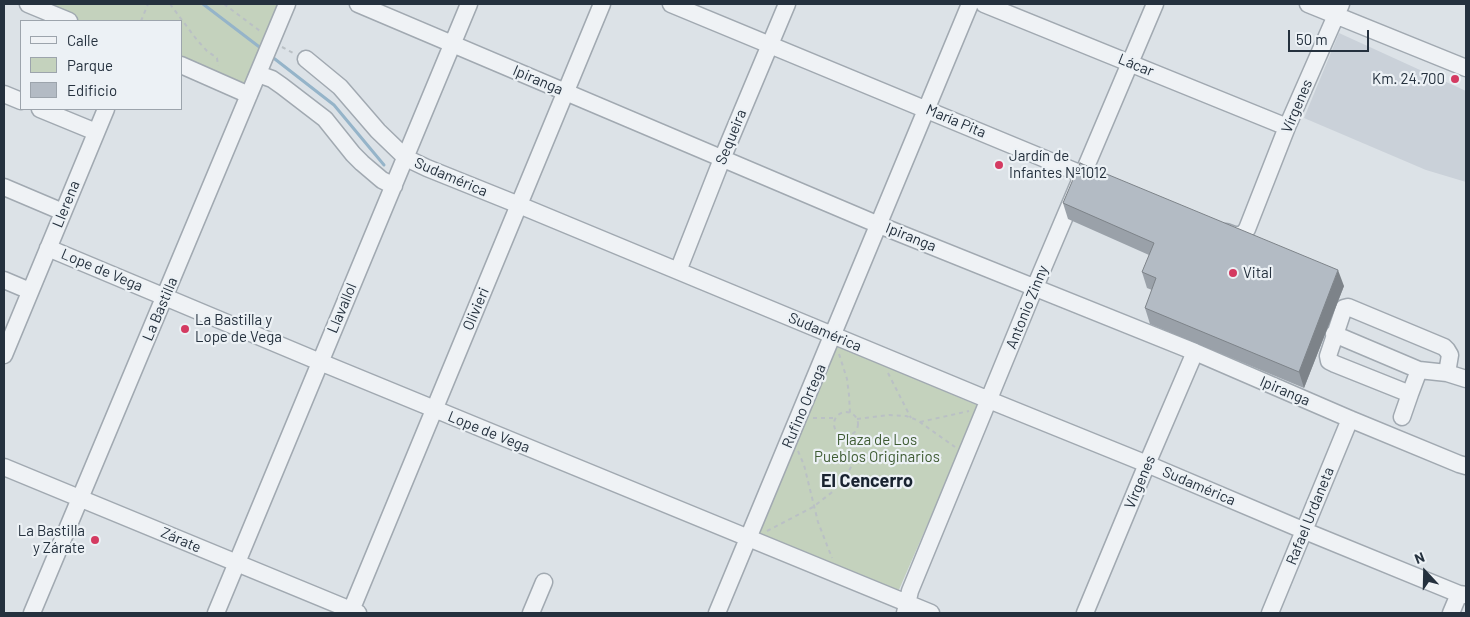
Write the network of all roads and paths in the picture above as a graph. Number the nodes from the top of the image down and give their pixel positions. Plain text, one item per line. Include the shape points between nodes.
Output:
1 (28, 4) edge
2 (148, 4) edge
3 (170, 4) edge
4 (224, 4) edge
5 (287, 4) edge
6 (358, 4) edge
7 (470, 4) edge
8 (602, 4) edge
9 (671, 4) edge
10 (787, 4) edge
11 (970, 4) edge
12 (984, 4) edge
13 (1156, 4) edge
14 (1308, 4) edge
15 (1339, 10) edge
16 (67, 20) edge
17 (141, 20) edge
18 (770, 44) junction
19 (453, 45) junction
20 (265, 55) junction
21 (306, 60) joint
22 (1130, 62) junction
23 (182, 65) edge
24 (1466, 68) edge
25 (222, 84) junction
26 (566, 92) junction
27 (4, 94) edge
28 (249, 95) junction
29 (20, 101) edge
30 (926, 109) junction
31 (42, 110) edge
32 (106, 110) edge
33 (1288, 128) junction
34 (96, 132) junction
35 (406, 158) junction
36 (722, 159) junction
37 (1083, 174) junction
38 (1110, 185) edge
39 (394, 186) junction
40 (4, 187) edge
41 (519, 205) junction
42 (64, 212) junction
43 (1208, 224) edge
44 (879, 225) junction
45 (48, 248) junction
46 (678, 271) junction
47 (4, 280) edge
48 (1035, 287) junction
49 (30, 291) junction
50 (165, 296) junction
51 (1334, 334) junction
52 (833, 335) junction
53 (1195, 352) junction
54 (4, 356) edge
55 (883, 356) junction
56 (320, 362) junction
57 (1419, 370) junction
58 (1448, 373) junction
59 (1466, 379) edge
60 (1410, 394) junction
61 (987, 405) junction
62 (434, 409) junction
63 (850, 413) junction
64 (1402, 416) dead end
65 (799, 418) junction
66 (836, 418) junction
67 (910, 418) junction
68 (856, 419) junction
69 (1350, 419) junction
70 (920, 422) junction
71 (853, 433) junction
72 (788, 444) junction
73 (966, 456) junction
74 (1147, 464) junction
75 (1466, 466) edge
76 (4, 467) edge
77 (80, 498) junction
78 (814, 506) junction
79 (1305, 531) junction
80 (749, 538) junction
81 (237, 564) junction
82 (838, 575) junction
83 (544, 582) dead end
84 (1463, 594) edge
85 (906, 608) edge
86 (353, 612) edge
87 (32, 613) edge
88 (216, 613) edge
89 (531, 613) edge
90 (717, 613) edge
91 (931, 613) edge
92 (1086, 613) edge
93 (1270, 613) edge
94 (1451, 613) edge

1 - 16 street
2 - 17 path
3 - 25 path via 207,52 216,58
4 - 20 path
5 - 20 street, La Bastilla
6 - 19 street, Ipiranga
7 - 19 street, Llavallol
8 - 26 street, Olivieri
9 - 18 street, María Pita
10 - 18 street, Sequeira
11 - 30 street, Rufino Ortega
12 - 22 street, Lácar
13 - 22 street, Antonio Zinny
14 - 15 street
15 - 24 street
15 - 33 street, Vírgenes
18 - 30 street, María Pita
18 - 36 street, Sequeira
19 - 26 street, Ipiranga
19 - 35 street, Llavallol
20 - 21 path
20 - 28 street, La Bastilla
20 - 39 street via 272,79 324,119 362,163
21 - 35 street, Sudamérica via 340,87
22 - 33 street, Lácar
22 - 37 street, Antonio Zinny
23 - 25 street
25 - 28 street
26 - 36 street, Ipiranga
26 - 41 street, Olivieri
27 - 29 street
28 - 50 street, La Bastilla
30 - 37 street, María Pita
30 - 44 street, Rufino Ortega
31 - 34 street
32 - 34 street, Llerena
33 - 43 street, Vírgenes via 1247,229 1242,235 1234,235
34 - 42 street, Llerena
35 - 39 street, Llavallol
35 - 41 street, Sudamérica
36 - 44 street, Ipiranga
36 - 46 street, Sequeira
37 - 38 street, María Pita
37 - 48 street, Antonio Zinny
39 - 56 street, Llavallol
40 - 42 street
41 - 46 street, Sudamérica
41 - 62 street, Olivieri
42 - 45 street, Llerena
44 - 48 street, Ipiranga
44 - 52 street, Rufino Ortega
45 - 49 street, Llerena
45 - 50 street, Lope de Vega
46 - 52 street, Sudamérica
47 - 49 street
48 - 53 street, Ipiranga
48 - 61 street, Antonio Zinny
49 - 54 street, Llerena
50 - 56 street, Lope de Vega
50 - 77 street, La Bastilla
51 - 57 street
51 - 58 street via 1344,308 1348,307 1444,348 1450,355
51 - 60 street via 1329,361
52 - 55 street, Sudamérica
52 - 63 path via 847,379
52 - 65 street, Rufino Ortega
53 - 69 street, Ipiranga
53 - 74 street, Vírgenes
55 - 61 street, Sudamérica
55 - 67 path via 890,379
56 - 62 street, Lope de Vega
56 - 81 street, Llavallol
57 - 58 street
57 - 60 street
58 - 59 street
60 - 64 street
61 - 70 path
61 - 73 street, Antonio Zinny
61 - 74 street, Sudamérica
62 - 80 street, Lope de Vega
62 - 86 street, Olivieri
63 - 66 path via 843,412
63 - 68 path
65 - 66 path
65 - 72 street, Rufino Ortega
66 - 71 path via 834,427 839,434
67 - 68 path via 889,415
67 - 70 path
68 - 71 path via 857,427
69 - 75 street, Ipiranga
69 - 79 street, Rafael Urdaneta
70 - 73 path
71 - 78 path via 855,452 846,477
72 - 78 path via 798,451 801,458
72 - 80 street, Rufino Ortega
73 - 85 street, Antonio Zinny via 910,591
74 - 79 street, Sudamérica
74 - 92 street, Vírgenes
76 - 77 street, Zárate
77 - 81 street, Zárate
77 - 87 street, La Bastilla
78 - 80 path
78 - 82 path
79 - 84 street, Sudamérica
79 - 93 street, Rafael Urdaneta
80 - 82 street, Lope de Vega
80 - 90 street, Rufino Ortega
81 - 86 street, Zárate
81 - 88 street, Llavallol
82 - 85 street, Lope de Vega
83 - 89 street
84 - 94 street
85 - 91 street, Lope de Vega

